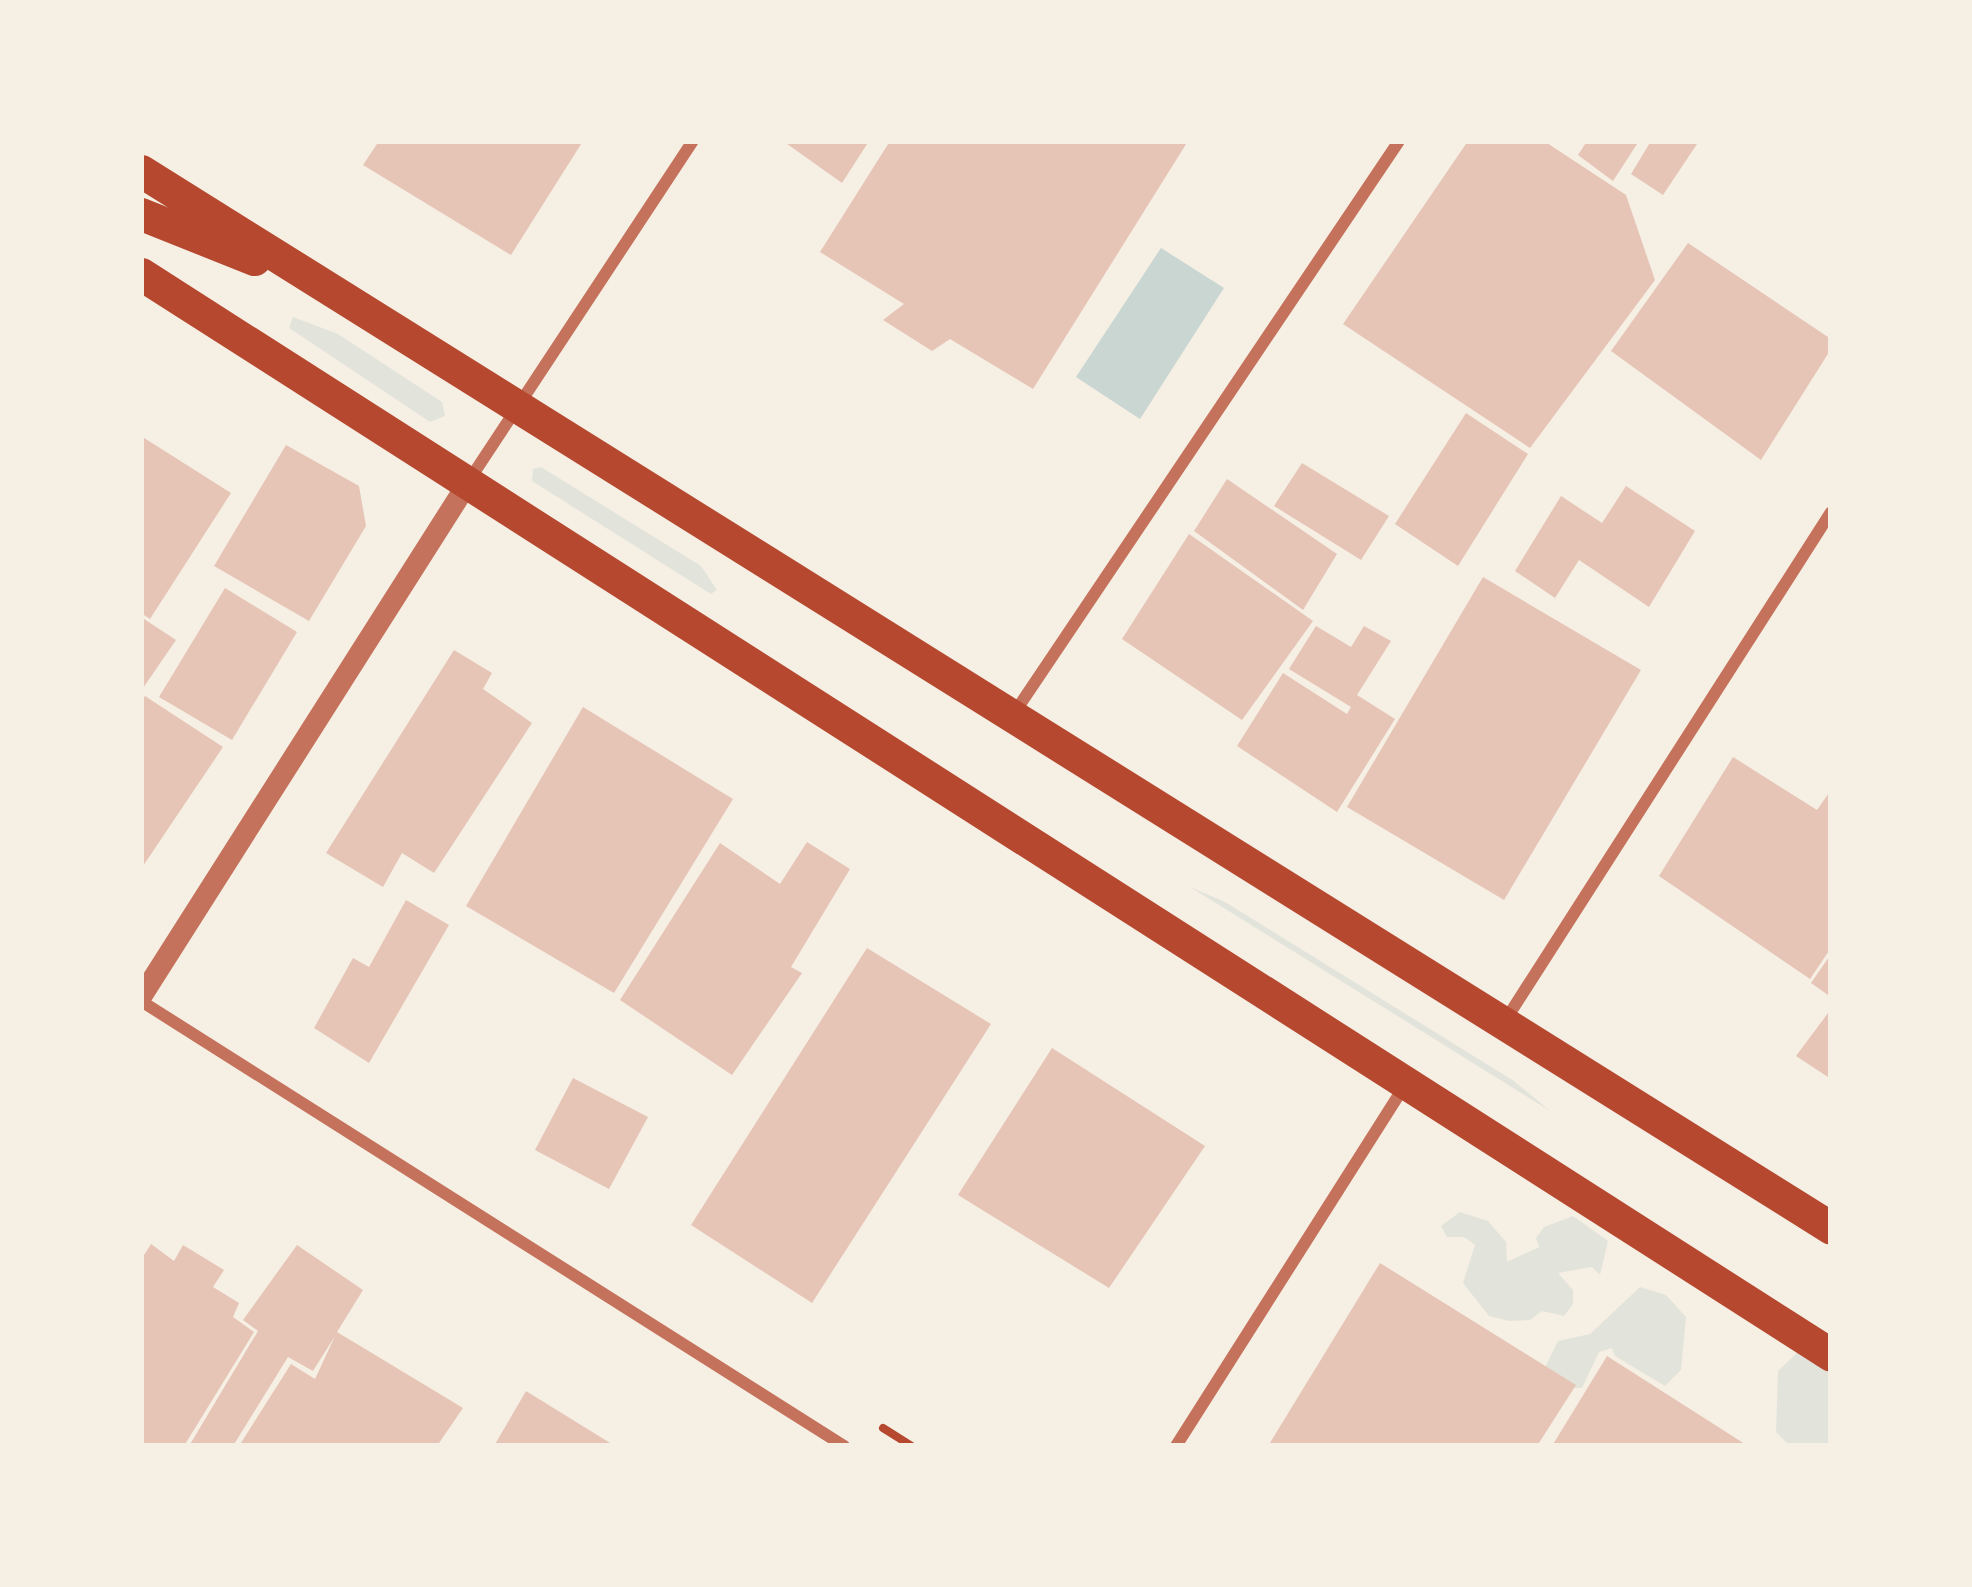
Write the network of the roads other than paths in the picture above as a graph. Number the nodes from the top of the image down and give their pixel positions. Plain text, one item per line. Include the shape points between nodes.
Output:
1 (693, 141) edge
2 (1399, 141) edge
3 (141, 171) edge
4 (141, 214) edge
5 (141, 274) edge
6 (308, 276) junction
7 (517, 408) junction
8 (467, 483) junction
9 (1831, 512) edge
10 (1011, 718) junction
11 (141, 999) edge
12 (1504, 1023) junction
13 (1406, 1083) junction
14 (1831, 1228) edge
15 (1831, 1354) edge
16 (844, 1446) edge
17 (1176, 1446) edge

1 - 7 street
2 - 10 street
3 - 6 highway
4 - 6 highway
5 - 8 highway
6 - 7 highway
7 - 8 street
7 - 10 highway
8 - 11 street
8 - 13 highway
9 - 12 street
10 - 12 highway
11 - 16 street
12 - 14 highway
13 - 15 highway
13 - 17 street

